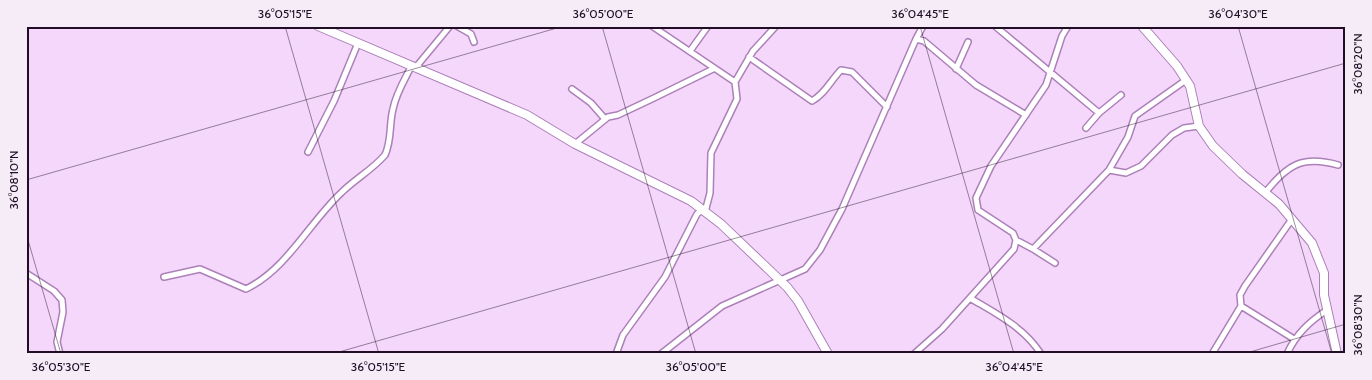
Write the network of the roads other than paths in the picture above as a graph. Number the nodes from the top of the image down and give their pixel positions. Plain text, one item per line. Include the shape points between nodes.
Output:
1 (318, 26) edge
2 (450, 26) edge
3 (457, 26) edge
4 (652, 26) edge
5 (708, 26) edge
6 (776, 26) edge
7 (923, 26) edge
8 (995, 26) edge
9 (1068, 26) edge
10 (1142, 26) edge
11 (916, 39) junction
12 (474, 42) dead end
13 (968, 42) dead end
14 (358, 43) junction
15 (690, 51) junction
16 (749, 57) junction
17 (414, 66) junction
18 (713, 69) junction
19 (956, 69) junction
20 (1050, 70) junction
21 (1186, 80) junction
22 (735, 82) junction
23 (572, 89) dead end
24 (1121, 95) dead end
25 (887, 108) junction
26 (1099, 113) junction
27 (1026, 115) junction
28 (605, 119) junction
29 (1199, 126) junction
30 (1086, 128) dead end
31 (575, 144) junction
32 (308, 152) dead end
33 (1338, 165) dead end
34 (1109, 170) junction
35 (1265, 193) junction
36 (704, 211) junction
37 (1292, 220) junction
38 (1016, 240) junction
39 (1034, 249) junction
40 (1055, 263) dead end
41 (26, 273) edge
42 (164, 277) dead end
43 (780, 280) junction
44 (970, 298) junction
45 (1241, 306) junction
46 (1327, 310) junction
47 (1294, 338) junction
48 (60, 354) edge
49 (616, 354) edge
50 (661, 354) edge
51 (828, 354) edge
52 (914, 354) edge
53 (1041, 354) edge
54 (1212, 354) edge
55 (1287, 354) edge
56 (1337, 354) edge

1 - 14 street
2 - 17 street
3 - 12 street via 471,34
4 - 15 street
5 - 15 street
6 - 16 street
7 - 11 street
8 - 20 street
9 - 20 street
10 - 21 street
11 - 19 street via 924,41
11 - 25 street
13 - 19 street
14 - 17 street
14 - 32 street
15 - 18 street
16 - 22 street
16 - 25 street via 812,101 821,96 841,70 852,72
17 - 31 street via 527,116
17 - 42 street via 398,92 385,155 340,193 301,241 257,283 246,289 200,269
18 - 22 street
18 - 28 street
19 - 27 street
20 - 26 street
20 - 27 street via 1046,85
21 - 29 street
21 - 34 street via 1135,116 1128,137
22 - 36 street via 737,99 712,154 710,193
23 - 28 street
24 - 26 street
25 - 43 street via 820,250 805,269
26 - 30 street
27 - 38 street via 991,166 976,198 978,210 1014,233
28 - 31 street
29 - 34 street via 1184,128 1172,135 1141,166 1126,172
29 - 35 street via 1213,146
31 - 36 street via 691,201
33 - 35 street via 1320,160 1286,168
34 - 39 street
35 - 37 street
36 - 43 street
36 - 49 street via 697,214 665,276 623,335
37 - 45 street via 1245,286 1240,295
37 - 46 street via 1312,243 1324,274
38 - 39 street
38 - 44 street via 1014,249
39 - 40 street
41 - 48 street via 62,300 57,342
43 - 50 street via 722,306
43 - 51 street via 798,301
44 - 52 street
44 - 53 street via 1012,323
45 - 47 street
45 - 54 street
46 - 47 street via 1308,322
46 - 56 street
47 - 55 street

